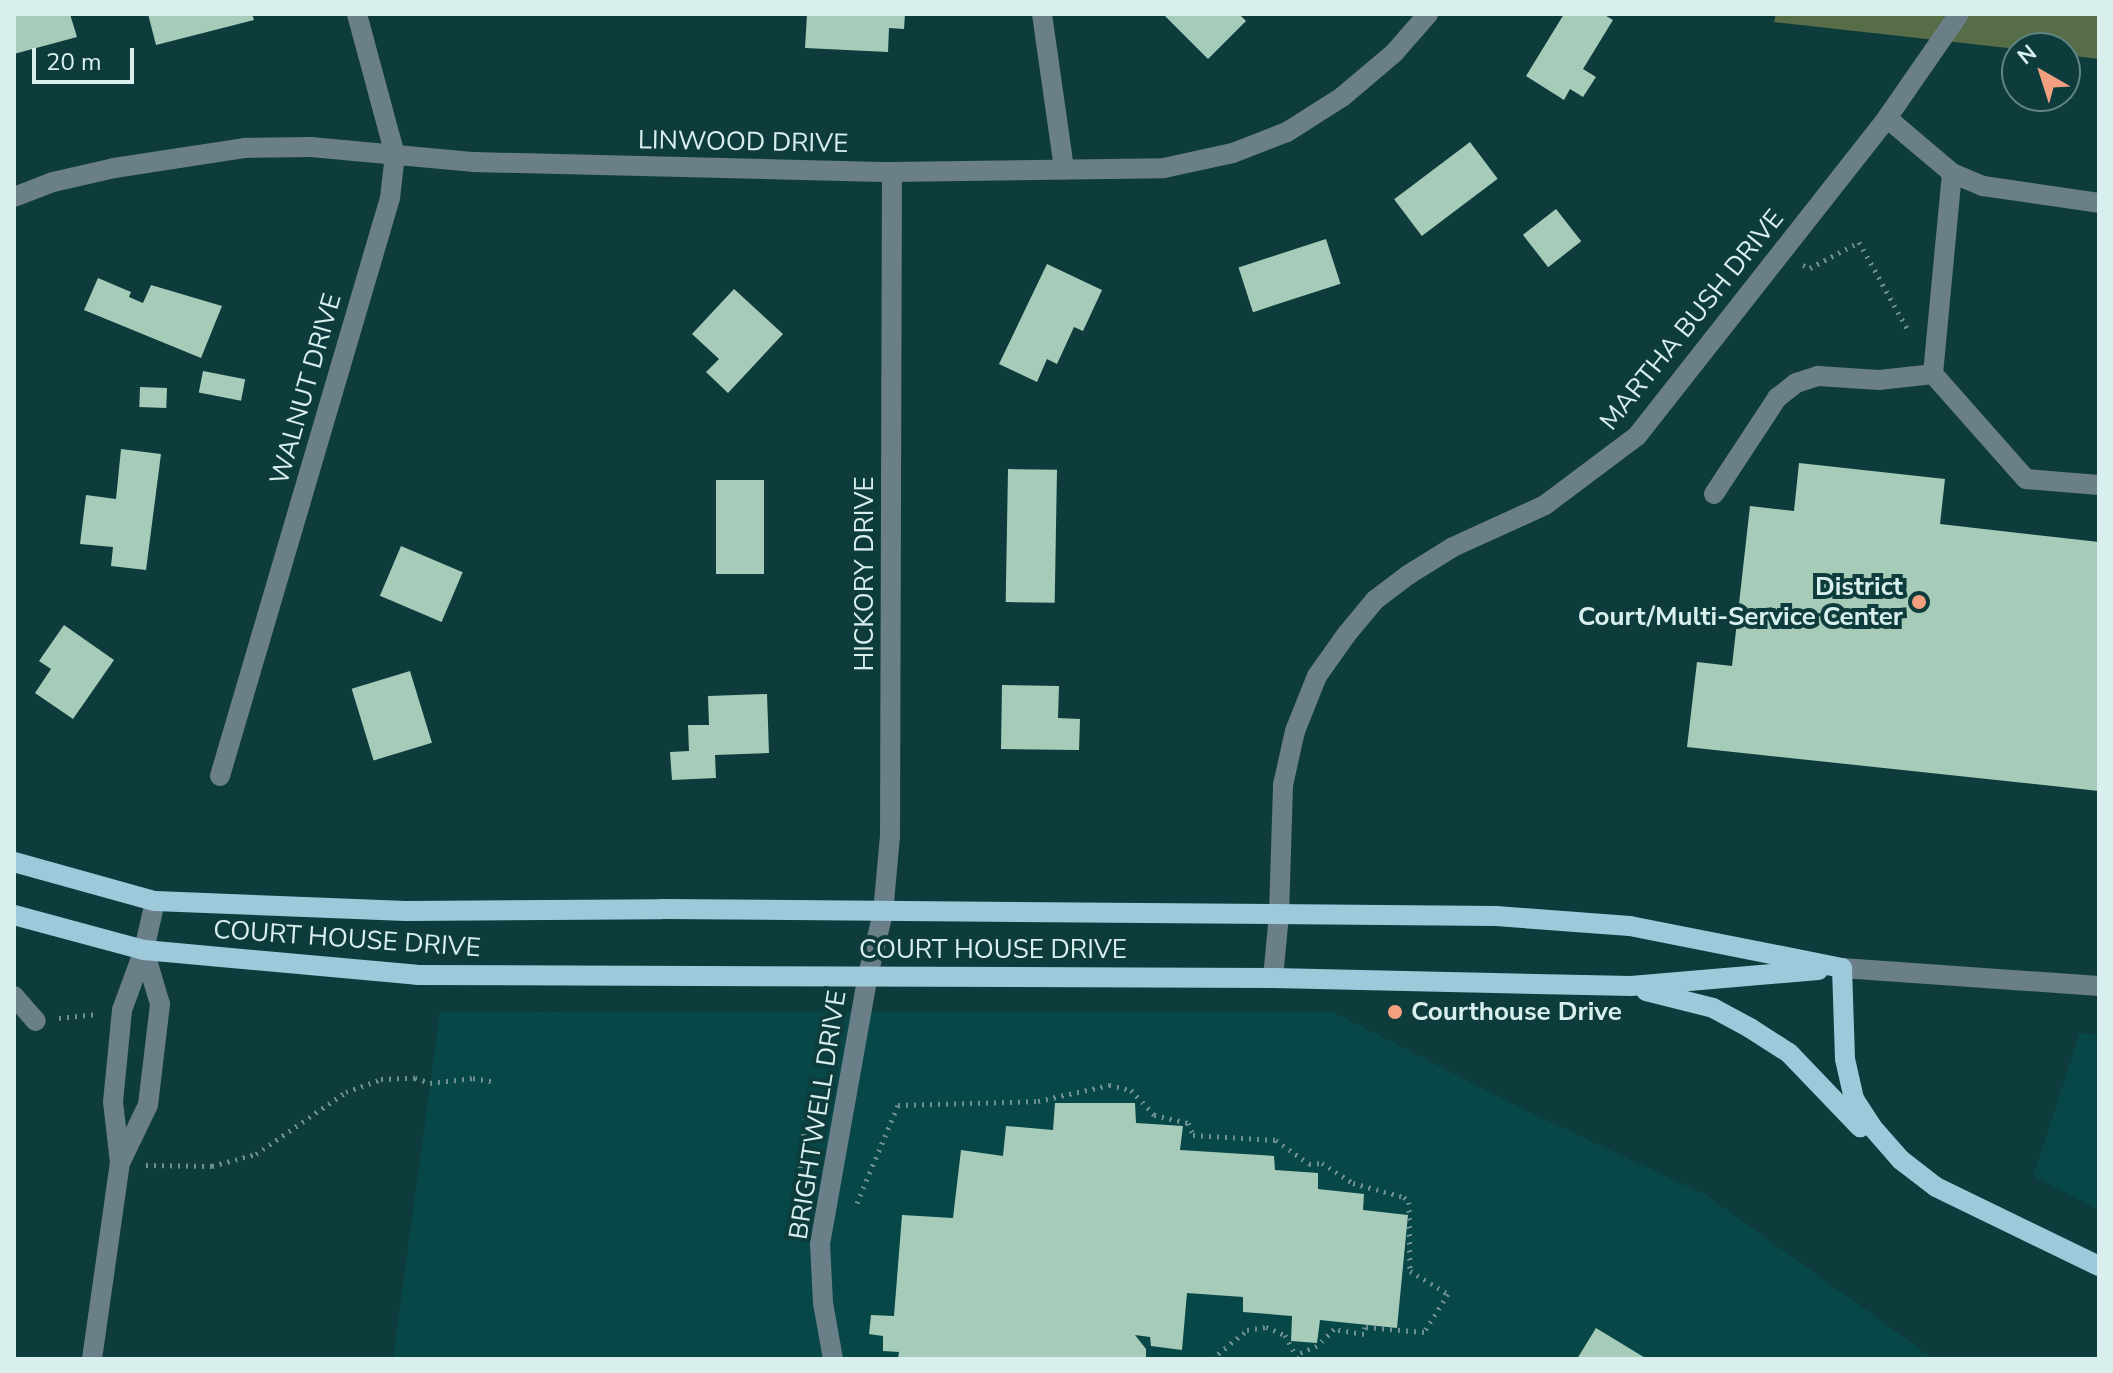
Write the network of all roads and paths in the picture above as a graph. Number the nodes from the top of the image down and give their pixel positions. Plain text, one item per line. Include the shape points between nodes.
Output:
1 (357, 14) edge
2 (1042, 14) edge
3 (1428, 14) edge
4 (1959, 14) edge
5 (1887, 118) junction
6 (395, 155) junction
7 (1064, 169) junction
8 (892, 172) junction
9 (1952, 173) junction
10 (14, 197) edge
11 (2099, 203) edge
12 (1781, 253) junction
13 (1911, 335) dead end
14 (1933, 374) junction
15 (2099, 485) edge
16 (1714, 494) dead end
17 (220, 776) dead end
18 (14, 862) edge
19 (155, 901) junction
20 (883, 913) junction
21 (1279, 914) junction
22 (14, 915) edge
23 (144, 950) junction
24 (1842, 968) junction
25 (868, 975) junction
26 (1273, 978) junction
27 (1631, 986) junction
28 (2099, 986) edge
29 (14, 996) edge
30 (122, 1010) junction
31 (36, 1021) joint
32 (496, 1082) dead end
33 (806, 1113) dead end
34 (1901, 1160) junction
35 (120, 1163) junction
36 (796, 1207) dead end
37 (852, 1212) dead end
38 (2099, 1266) edge
39 (1298, 1356) edge
40 (92, 1359) edge
41 (833, 1359) edge
42 (1206, 1359) edge

1 - 6 street, WALNUT DRIVE
2 - 7 street
3 - 7 street, LINWOOD DRIVE via 1394,53 1342,97 1287,132 1233,153 1164,168
4 - 5 street, MARTHA BUSH DRIVE
5 - 9 street
5 - 12 street, MARTHA BUSH DRIVE
6 - 8 street, LINWOOD DRIVE via 474,162
6 - 10 street, LINWOOD DRIVE via 311,147 245,148 122,166
6 - 17 street, WALNUT DRIVE via 390,198
7 - 8 street, LINWOOD DRIVE
8 - 20 street, HICKORY DRIVE via 890,836
9 - 11 street via 1983,186
9 - 14 street
12 - 13 path via 1810,268 1859,242
12 - 21 street, MARTHA BUSH DRIVE via 1637,436 1545,505 1453,547 1408,575 1375,600 1346,635 1317,676 1295,731 1283,785
14 - 15 street via 2026,479
14 - 16 street via 1879,380 1818,376 1796,383 1777,398
18 - 19 main road, COURT HOUSE DRIVE
19 - 20 main road, COURT HOUSE DRIVE via 406,911
19 - 23 street
20 - 21 main road, COURT HOUSE DRIVE
20 - 25 street, HICKORY DRIVE
21 - 24 main road, COURT HOUSE DRIVE via 1496,916 1630,926
21 - 26 street, MARTHA BUSH DRIVE
22 - 23 main road, COURT HOUSE DRIVE
23 - 25 main road, COURT HOUSE DRIVE via 417,975
23 - 30 street
23 - 35 street via 160,1004 148,1105
24 - 27 main road, COURT HOUSE DRIVE
24 - 28 street, COURT HOUSE DRIVE
24 - 34 main road via 1845,1059 1854,1099
25 - 26 main road, COURT HOUSE DRIVE
25 - 41 street, BRIGHTWELL DRIVE via 820,1244
26 - 27 main road, COURT HOUSE DRIVE
27 - 34 main road via 1713,1008 1776,1044 1812,1074 1865,1134
29 - 31 street
30 - 31 path
30 - 35 street via 113,1102
32 - 35 path via 381,1079 346,1092 256,1154 212,1166
33 - 36 path
34 - 38 main road via 1936,1187
35 - 40 street
37 - 39 path via 898,1105 1038,1101 1109,1085 1131,1090 1154,1115 1188,1123 1193,1135 1276,1140 1309,1164 1322,1163 1353,1183 1409,1202 1410,1271 1448,1294 1424,1332 1334,1329
39 - 42 path via 1285,1335 1266,1327 1247,1330

